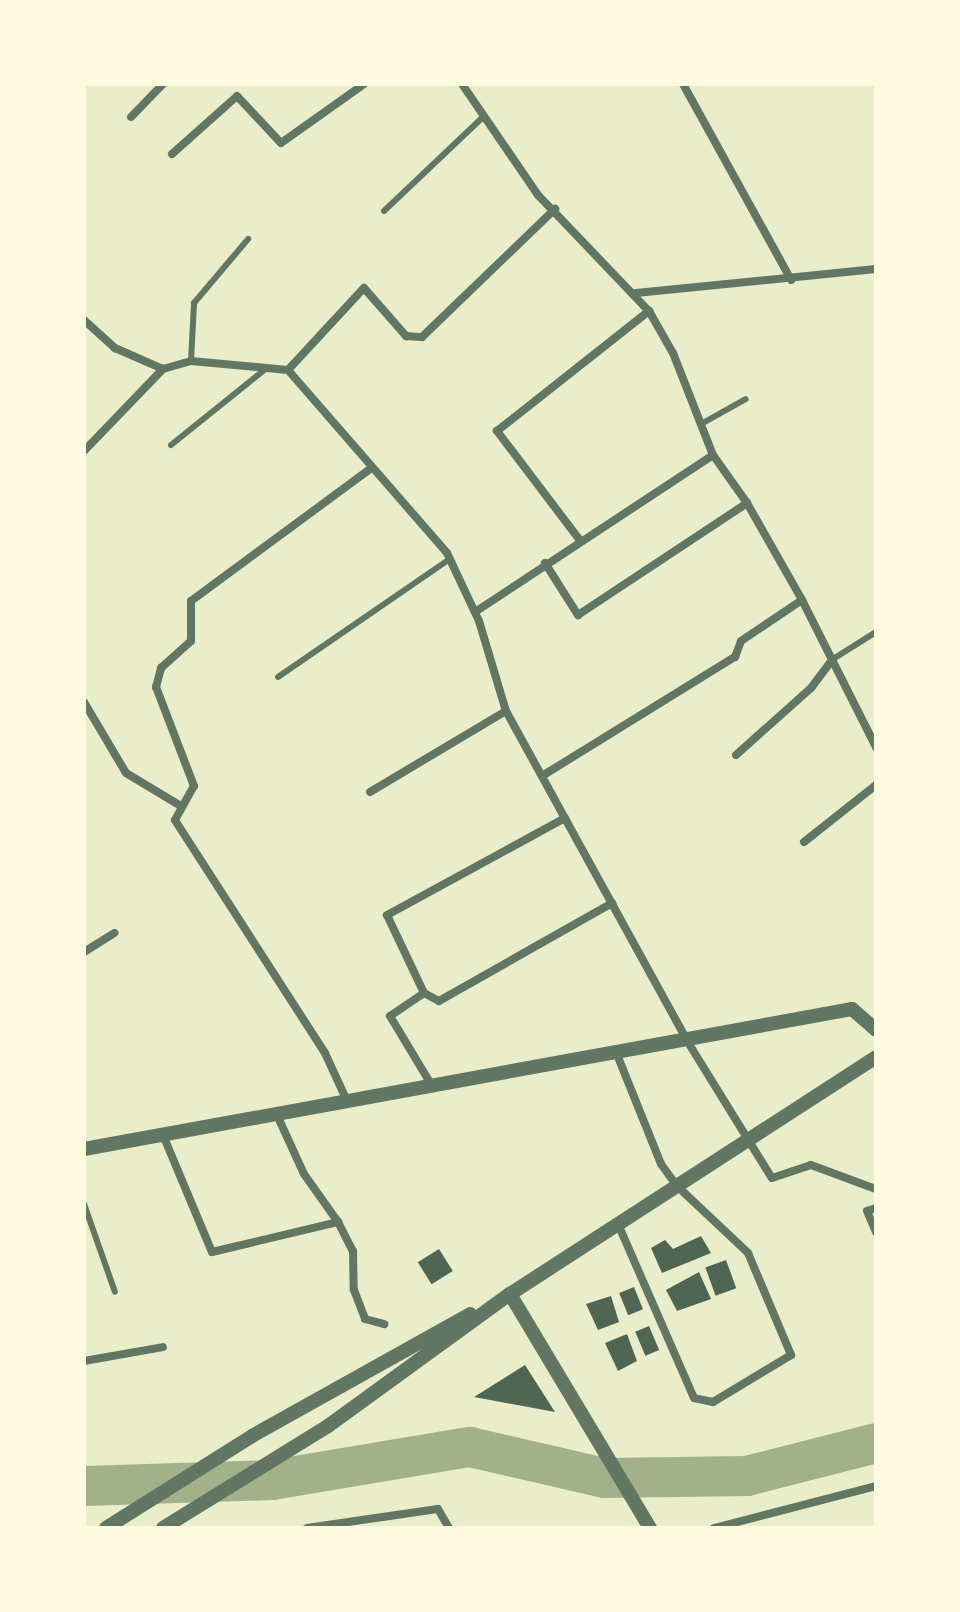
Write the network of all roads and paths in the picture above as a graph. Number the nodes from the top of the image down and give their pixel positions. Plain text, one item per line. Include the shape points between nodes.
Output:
1 (163, 84) edge
2 (364, 84) edge
3 (462, 84) edge
4 (683, 84) edge
5 (484, 116) junction
6 (131, 117) dead end
7 (172, 154) dead end
8 (555, 209) junction
9 (384, 211) dead end
10 (248, 239) dead end
11 (876, 269) edge
12 (791, 280) junction
13 (636, 293) junction
14 (649, 311) junction
15 (84, 320) edge
16 (191, 361) junction
17 (163, 369) junction
18 (288, 370) junction
19 (263, 371) junction
20 (746, 399) dead end
21 (701, 424) junction
22 (171, 445) dead end
23 (84, 451) edge
24 (713, 455) junction
25 (370, 469) junction
26 (747, 503) junction
27 (579, 539) junction
28 (450, 559) junction
29 (545, 563) junction
30 (802, 600) junction
31 (475, 612) junction
32 (876, 632) edge
33 (833, 659) junction
34 (278, 677) dead end
35 (84, 702) edge
36 (506, 711) junction
37 (876, 747) edge
38 (736, 755) dead end
39 (542, 776) junction
40 (876, 785) edge
41 (370, 792) dead end
42 (181, 806) junction
43 (565, 818) junction
44 (804, 842) dead end
45 (612, 903) junction
46 (115, 933) dead end
47 (84, 952) edge
48 (424, 993) junction
49 (876, 1030) edge
50 (686, 1039) junction
51 (616, 1052) junction
52 (876, 1057) edge
53 (432, 1087) junction
54 (347, 1101) junction
55 (277, 1115) junction
56 (163, 1135) junction
57 (747, 1141) junction
58 (84, 1149) edge
59 (677, 1186) junction
60 (876, 1189) edge
61 (84, 1204) edge
62 (876, 1208) edge
63 (338, 1222) junction
64 (618, 1224) junction
65 (876, 1232) edge
66 (115, 1292) dead end
67 (510, 1294) junction
68 (384, 1324) dead end
69 (163, 1347) dead end
70 (84, 1361) edge
71 (876, 1486) edge
72 (112, 1524) edge
73 (649, 1526) edge
74 (163, 1528) edge
75 (307, 1528) edge
76 (449, 1528) edge
77 (714, 1528) edge

1 - 6 street
2 - 7 street via 281,143 237,96
3 - 5 street
4 - 12 street
5 - 8 street via 538,195
5 - 9 lane
8 - 13 street
8 - 18 street via 422,337 406,336 364,288
10 - 16 lane via 194,303
11 - 12 street
12 - 13 street
13 - 14 street
14 - 21 street via 673,353
14 - 27 street via 497,431
15 - 17 street via 115,348
16 - 17 street
16 - 19 street
17 - 23 street
18 - 19 street
18 - 25 street
19 - 22 lane
20 - 21 lane
21 - 24 street
24 - 26 street
24 - 27 street
25 - 28 street
25 - 42 street via 191,601 191,641 157,674 156,687 194,786
26 - 29 street via 578,615
26 - 30 street
27 - 29 street
28 - 31 street
28 - 34 lane
29 - 31 street
30 - 33 street
30 - 39 street via 741,641 735,657
31 - 36 street
32 - 33 lane
33 - 37 street via 842,688
33 - 38 street via 811,688
35 - 42 street via 126,773
36 - 39 street
36 - 41 street
39 - 43 street
40 - 44 street
42 - 54 street via 175,820 325,1053
43 - 45 street
43 - 48 street via 387,915
45 - 48 street via 439,1001
45 - 50 street
46 - 47 street
48 - 53 street via 390,1016
49 - 50 street via 852,1009
50 - 51 street
50 - 57 street
51 - 53 street
51 - 59 street via 661,1164
52 - 57 street
53 - 54 street
54 - 55 street
55 - 56 street
55 - 63 street via 304,1174
56 - 58 street
56 - 63 street via 212,1252
57 - 59 street
57 - 60 street via 772,1178 811,1165
59 - 64 street
59 - 64 street via 748,1253 791,1355 713,1402 694,1398
61 - 66 lane
62 - 65 street via 867,1211
63 - 68 street via 353,1251 354,1290 365,1319
64 - 67 street
67 - 72 street via 252,1436
67 - 73 street
67 - 74 street via 328,1426
69 - 70 street
71 - 77 street
75 - 76 street via 438,1509

